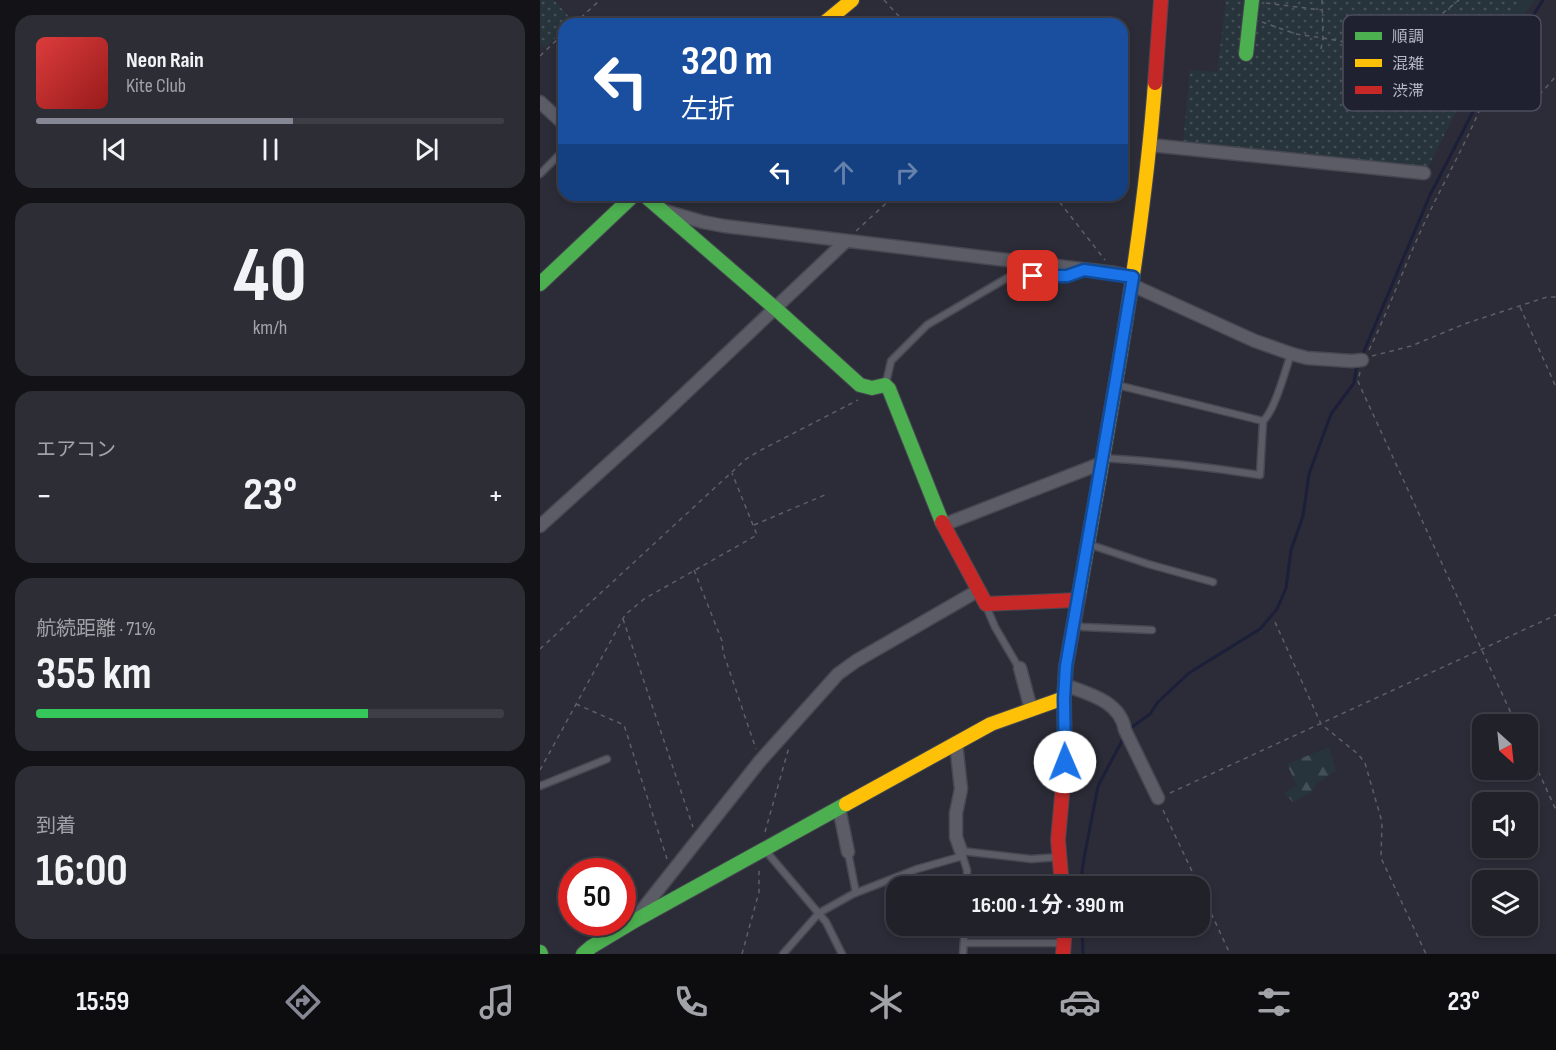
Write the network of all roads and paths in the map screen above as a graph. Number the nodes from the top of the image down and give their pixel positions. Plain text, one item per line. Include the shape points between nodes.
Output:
1 (600, 0) edge
2 (852, 0) edge
3 (884, 0) edge
4 (1161, 0) edge
5 (1322, 0) edge
6 (1459, 0) edge
7 (1256, 1) edge
8 (1322, 10) junction
9 (1439, 15) edge
10 (580, 18) edge
11 (830, 18) edge
12 (900, 18) edge
13 (1258, 21) dead end
14 (1323, 38) junction
15 (558, 39) edge
16 (1343, 42) edge
17 (1322, 49) dead end
18 (1246, 54) dead end
19 (540, 56) edge
20 (1556, 76) edge
21 (1541, 93) edge
22 (540, 102) edge
23 (1479, 111) edge
24 (558, 118) edge
25 (1150, 144) junction
26 (558, 156) edge
27 (1424, 173) dead end
28 (540, 174) edge
29 (628, 201) edge
30 (652, 201) edge
31 (889, 201) edge
32 (1059, 201) edge
33 (664, 211) junction
34 (846, 241) junction
35 (1084, 270) junction
36 (1115, 273) junction
37 (1132, 281) junction
38 (540, 284) edge
39 (1556, 297) edge
40 (1519, 307) junction
41 (776, 309) junction
42 (1292, 354) junction
43 (1362, 359) junction
44 (1115, 385) junction
45 (879, 386) junction
46 (1556, 387) edge
47 (1263, 421) junction
48 (1102, 461) junction
49 (732, 472) junction
50 (827, 494) dead end
51 (753, 525) junction
52 (942, 525) junction
53 (540, 526) edge
54 (1087, 544) junction
55 (694, 570) junction
56 (1213, 582) dead end
57 (979, 590) junction
58 (1077, 600) junction
59 (986, 604) junction
60 (1556, 615) edge
61 (623, 619) junction
62 (1275, 622) dead end
63 (1073, 624) junction
64 (1152, 630) dead end
65 (540, 649) edge
66 (1482, 649) junction
67 (1020, 668) joint
68 (1064, 692) junction
69 (576, 704) junction
70 (1031, 709) junction
71 (1511, 714) edge
72 (1321, 724) junction
73 (791, 741) dead end
74 (956, 743) junction
75 (607, 759) dead end
76 (760, 761) junction
77 (540, 770) edge
78 (1538, 771) edge
79 (540, 786) edge
80 (1158, 798) junction
81 (839, 808) junction
82 (1556, 810) edge
83 (697, 840) junction
84 (764, 850) junction
85 (848, 852) joint
86 (962, 854) junction
87 (1060, 857) junction
88 (671, 872) junction
89 (967, 876) edge
90 (1061, 876) edge
91 (1194, 876) edge
92 (856, 893) junction
93 (1210, 911) edge
94 (819, 913) junction
95 (636, 920) joint
96 (609, 936) edge
97 (964, 936) edge
98 (964, 943) junction
99 (1065, 951) edge
100 (583, 954) edge
101 (742, 954) edge
102 (783, 954) edge
103 (842, 954) edge
104 (963, 954) edge
105 (1230, 954) edge
106 (1426, 954) edge

1 - 10 path
2 - 11 street
3 - 12 path
4 - 25 street
5 - 8 path
6 - 9 path
7 - 8 path
7 - 18 street
8 - 14 path
13 - 14 path
14 - 16 path
14 - 17 path
15 - 19 path
20 - 21 path
22 - 24 street
23 - 43 path
25 - 27 street
25 - 37 street
26 - 28 lane
29 - 38 street
30 - 33 street
31 - 34 path
32 - 36 path
33 - 34 street via 724,226
33 - 41 street
34 - 35 street
34 - 41 street
35 - 36 street
35 - 45 lane via 1067,276 1007,278 927,325 891,361
36 - 37 street
37 - 42 street via 1255,341
37 - 44 street
39 - 40 path
40 - 43 path via 1411,346
40 - 46 path
41 - 45 street via 860,385
41 - 53 street
42 - 43 street
42 - 47 lane
43 - 66 path via 1360,386
44 - 47 lane
44 - 48 street
45 - 49 path via 761,450
45 - 52 street via 889,389 895,402
47 - 48 lane via 1260,475 1152,460
48 - 52 street
48 - 54 street
49 - 51 path
49 - 65 path
50 - 51 path
51 - 55 path via 757,535
52 - 57 street
54 - 56 lane
54 - 58 street
55 - 61 path via 644,599
55 - 76 path via 722,641
57 - 59 street
57 - 76 street via 838,674
58 - 59 street
58 - 63 street
59 - 67 lane
60 - 66 path
61 - 69 path
61 - 83 path
62 - 72 path
63 - 64 lane
63 - 68 street
66 - 71 path
66 - 72 path
67 - 70 street
68 - 70 street
68 - 80 street via 1099,698 1118,713
68 - 87 street
69 - 77 path
69 - 88 path via 624,725
70 - 74 street
72 - 80 path
72 - 106 path via 1365,763 1382,822 1381,858
73 - 84 path via 764,836
74 - 81 street
74 - 86 street via 961,789 956,837
75 - 79 lane
76 - 83 street
78 - 82 path
80 - 91 path
81 - 84 street
81 - 85 street
83 - 88 street
84 - 94 lane
84 - 95 street
84 - 101 path via 758,872 759,892
85 - 92 lane
86 - 87 lane
86 - 89 lane
86 - 92 lane
87 - 90 street
88 - 95 street
92 - 94 lane
93 - 105 path
94 - 102 lane
94 - 103 lane
96 - 100 street
97 - 98 lane
98 - 99 lane
98 - 104 lane

